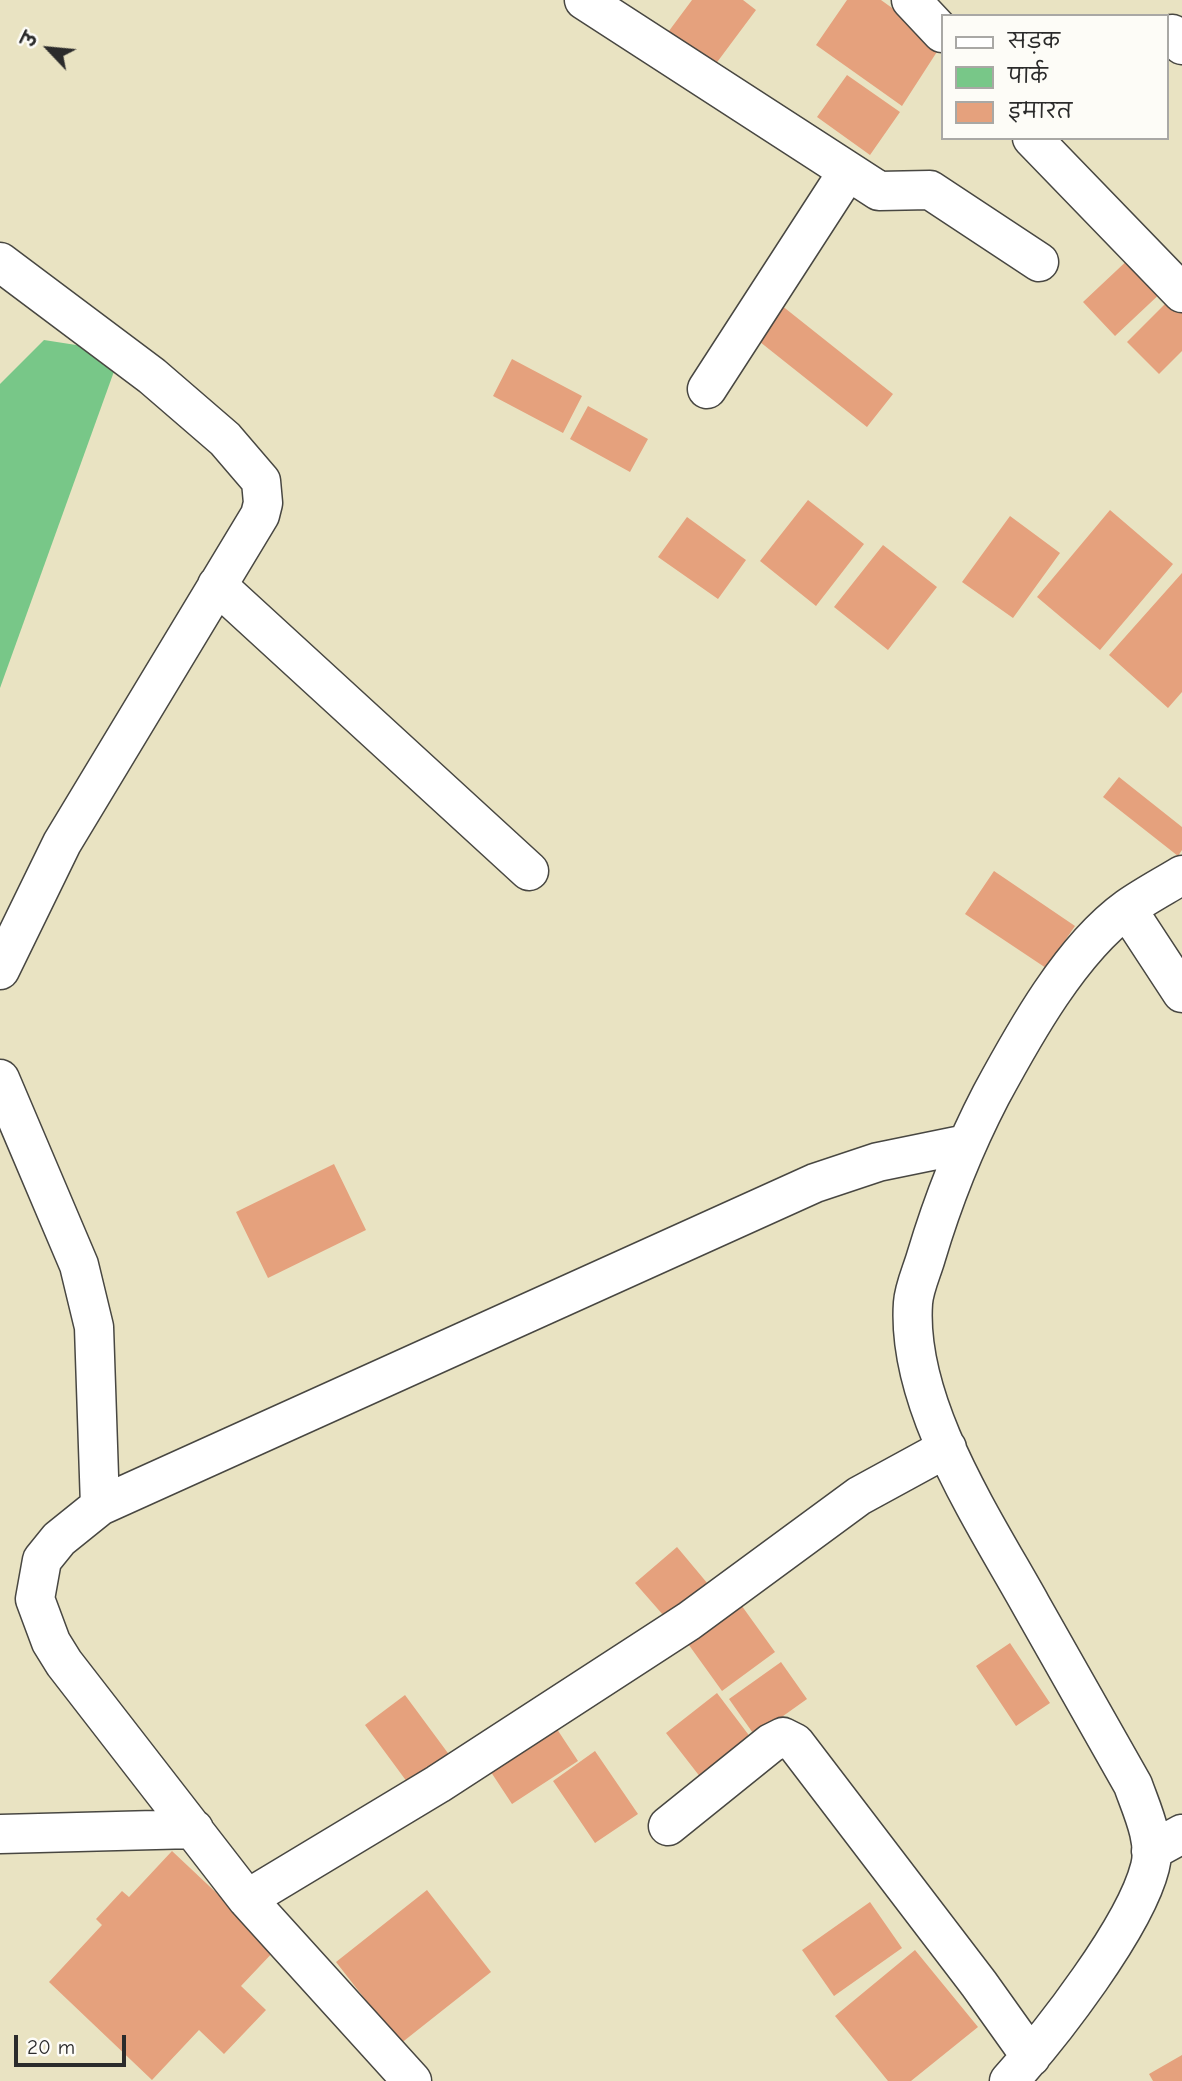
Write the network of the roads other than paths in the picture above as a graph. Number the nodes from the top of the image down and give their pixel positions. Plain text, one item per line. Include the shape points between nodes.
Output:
1 (584, 0) edge
2 (911, 0) edge
3 (940, 31) edge
4 (1034, 140) edge
5 (848, 171) junction
6 (0, 262) edge
7 (1039, 262) dead end
8 (1182, 293) edge
9 (707, 389) dead end
10 (217, 585) junction
11 (529, 871) dead end
12 (1182, 875) edge
13 (1127, 909) junction
14 (0, 970) edge
15 (1182, 993) edge
16 (0, 1079) edge
17 (965, 1144) junction
18 (947, 1448) junction
19 (100, 1506) junction
20 (668, 1826) dead end
21 (194, 1829) junction
22 (0, 1834) edge
23 (1166, 1842) edge
24 (247, 1899) junction
25 (1020, 2069) edge
26 (412, 2081) edge

1 - 5 street
2 - 3 street
4 - 8 street
5 - 7 street via 879,191 930,190
5 - 9 street
6 - 10 street via 152,376 254,470 264,492 260,515
10 - 11 street
10 - 14 street via 62,844
12 - 13 street
13 - 15 street
13 - 17 street via 1061,979 1013,1054
16 - 19 street via 79,1265 94,1327
17 - 18 street via 913,1300 914,1345
17 - 19 street via 878,1161 815,1183
18 - 23 street via 1132,1784 1147,1825
18 - 24 street via 859,1496 689,1621 438,1784
19 - 21 street via 59,1539 42,1560 35,1599 40,1619 64,1663
20 - 25 street via 771,1743 783,1737 795,1743 971,1973
21 - 22 street
21 - 24 street
23 - 25 street via 1114,1940
24 - 26 street

